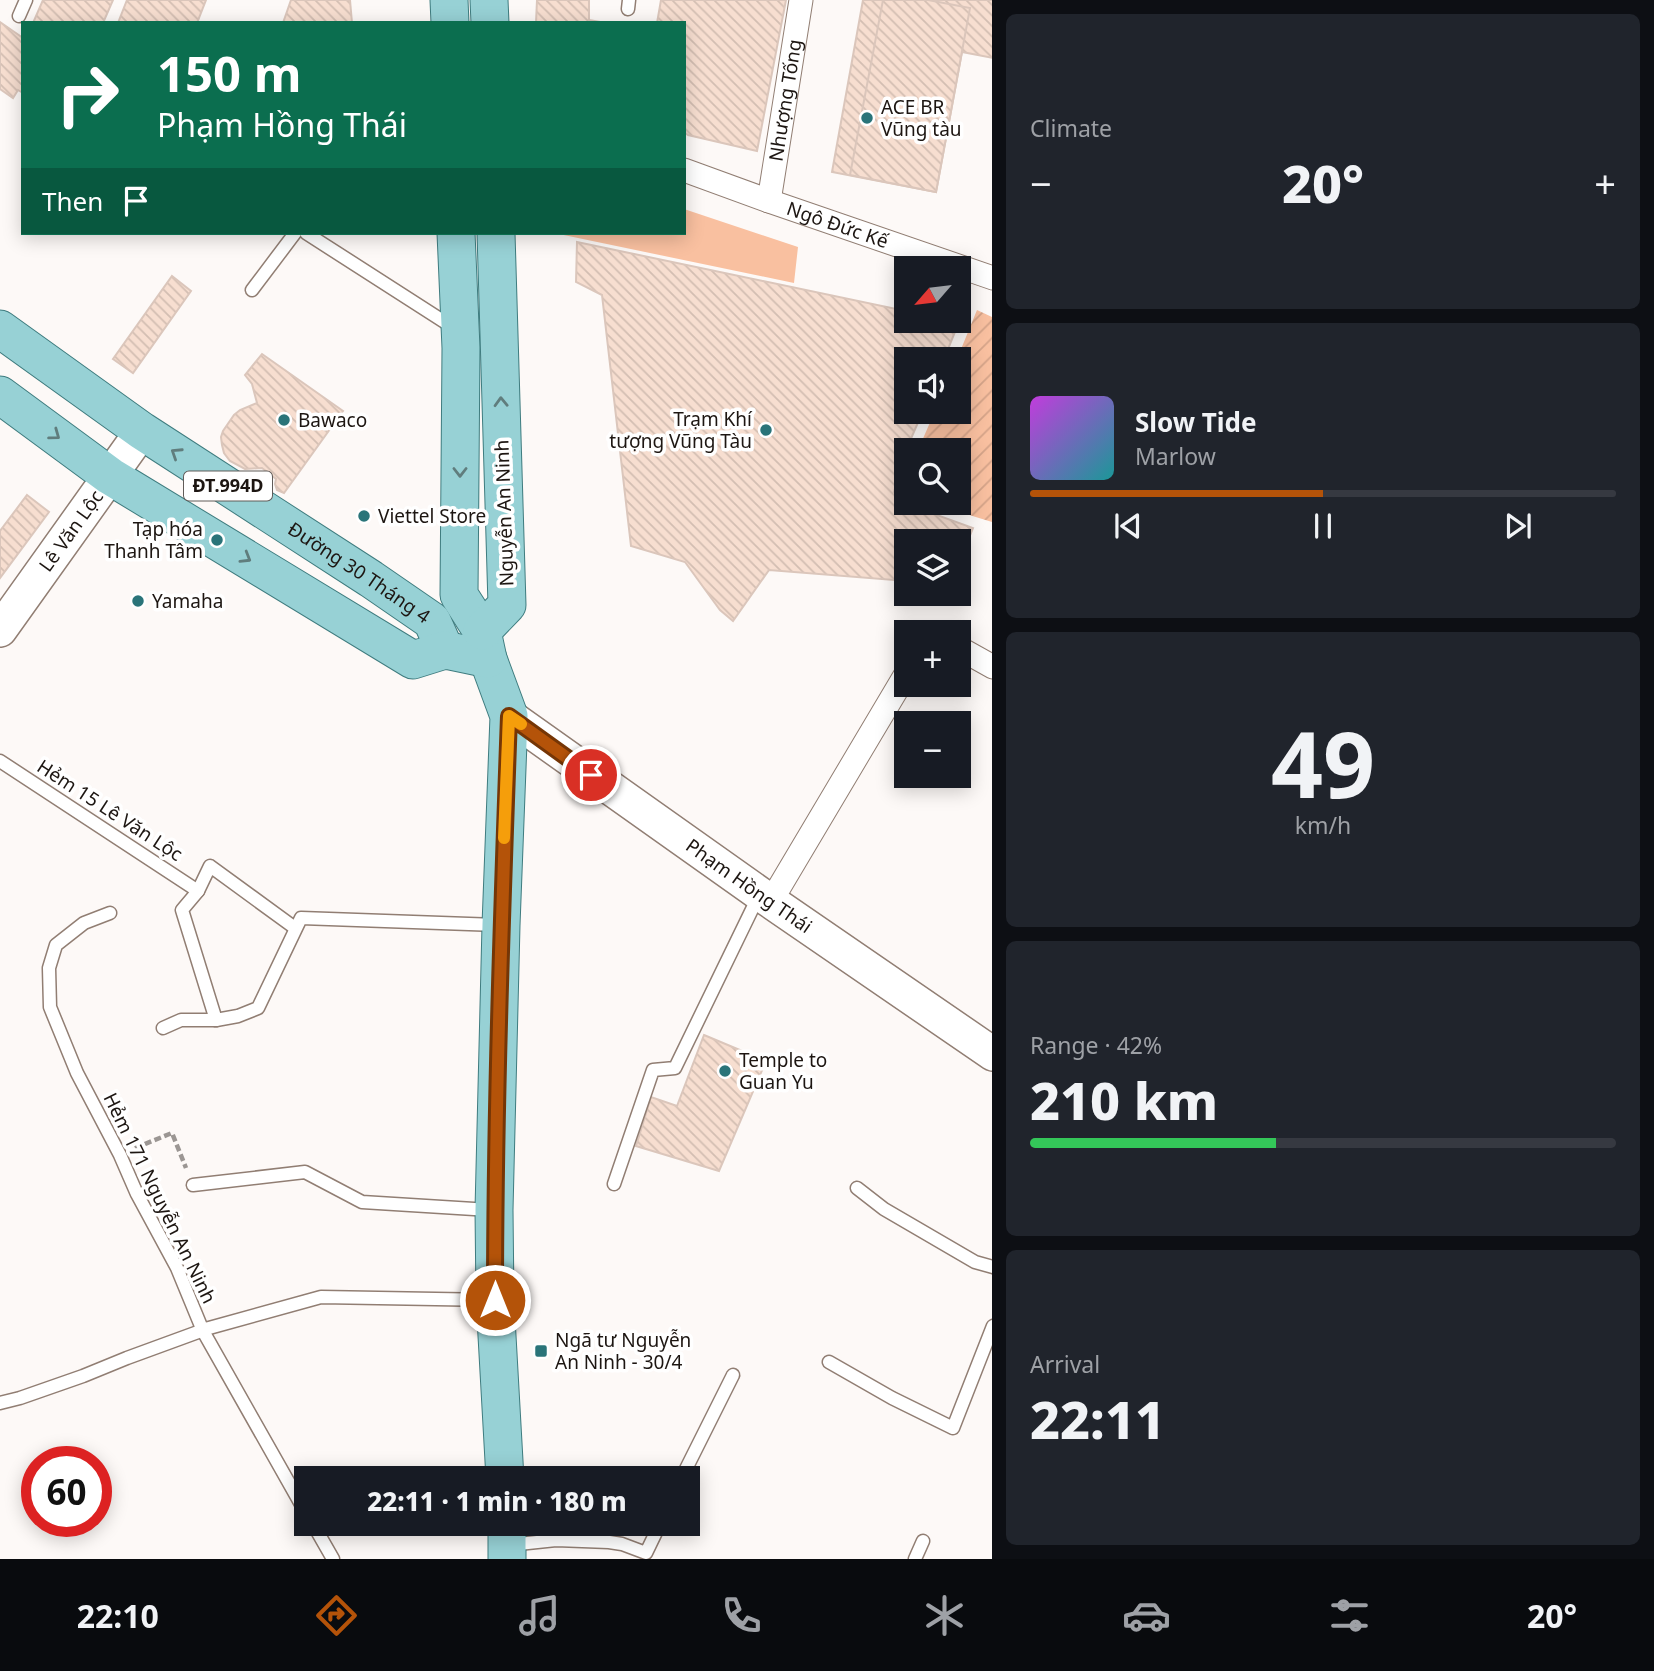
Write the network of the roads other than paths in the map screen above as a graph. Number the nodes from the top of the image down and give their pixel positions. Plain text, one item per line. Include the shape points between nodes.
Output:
1 (26, 0) edge
2 (449, 0) edge
3 (489, 0) edge
4 (801, 0) edge
5 (19, 16) dead end
6 (450, 21) edge
7 (490, 21) edge
8 (686, 171) edge
9 (769, 201) junction
10 (294, 235) edge
11 (309, 235) edge
12 (456, 235) edge
13 (496, 235) edge
14 (992, 278) edge
15 (253, 290) dead end
16 (0, 329) edge
17 (460, 332) junction
18 (0, 395) edge
19 (142, 431) junction
20 (110, 476) junction
21 (0, 630) edge
22 (485, 645) junction
23 (445, 650) junction
24 (971, 655) edge
25 (992, 667) edge
26 (894, 693) edge
27 (509, 716) junction
28 (0, 761) edge
29 (198, 891) junction
30 (765, 897) junction
31 (110, 913) dead end
32 (501, 925) junction
33 (295, 928) junction
34 (216, 1020) junction
35 (163, 1028) dead end
36 (992, 1054) edge
37 (614, 1184) dead end
38 (193, 1185) road end
39 (857, 1188) dead end
40 (494, 1210) junction
41 (992, 1267) edge
42 (495, 1300) junction
43 (992, 1326) edge
44 (203, 1331) junction
45 (829, 1362) dead end
46 (733, 1375) dead end
47 (0, 1402) edge
48 (504, 1466) edge
49 (688, 1466) edge
50 (294, 1492) edge
51 (320, 1536) edge
52 (656, 1536) edge
53 (923, 1541) dead end
54 (507, 1543) edge
55 (650, 1556) edge
56 (332, 1559) edge
57 (915, 1559) edge

1 - 5 lane
2 - 6 main road
3 - 7 main road
4 - 9 street, Nhượng Tống
8 - 9 street, Ngô Đức Kế
9 - 14 street, Ngô Đức Kế
10 - 15 lane
11 - 17 lane
12 - 17 main road
22 -> 13 main road, Nguyễn An Ninh via 507,605
16 - 19 main road, Đường 30 Tháng 4 / ĐT.994D
17 -> 22 main road via 459,595
18 -> 20 main road, Đường 30 Tháng 4 / ĐT.994D
19 - 20 main road, Lê Văn Lộc
23 -> 19 main road, Đường 30 Tháng 4 / ĐT.994D via 432,621
20 - 21 main road, Lê Văn Lộc
20 -> 23 main road, Đường 30 Tháng 4 / ĐT.994D via 414,660
22 - 23 main road
22 - 27 main road
24 - 25 street
26 - 30 street
27 - 30 main road, Phạm Hồng Thái
27 - 32 main road
28 - 29 lane, Hẻm 15 Lê Văn Lộc
29 - 33 lane via 210,866
29 - 34 lane via 181,909
30 - 36 main road, Phạm Hồng Thái
30 - 37 lane via 675,1068 653,1070
31 - 44 lane, Hẻm 171 Nguyễn An Ninh via 84,923 56,946 48,968 50,1007 77,1073 177,1268
32 - 33 lane via 301,918
32 - 40 main road
33 - 34 lane via 258,1008
34 - 35 lane via 181,1020
38 - 40 lane via 305,1172 362,1202
39 - 41 lane via 884,1209 975,1262
40 - 42 main road
42 - 44 lane via 321,1297
42 - 48 main road
43 - 45 lane via 953,1428
44 - 47 lane via 71,1381
44 - 50 lane, Hẻm 171 Nguyễn An Ninh
46 - 49 lane
51 - 56 lane
52 - 55 lane
53 - 57 lane
54 - 55 lane via 609,1542

